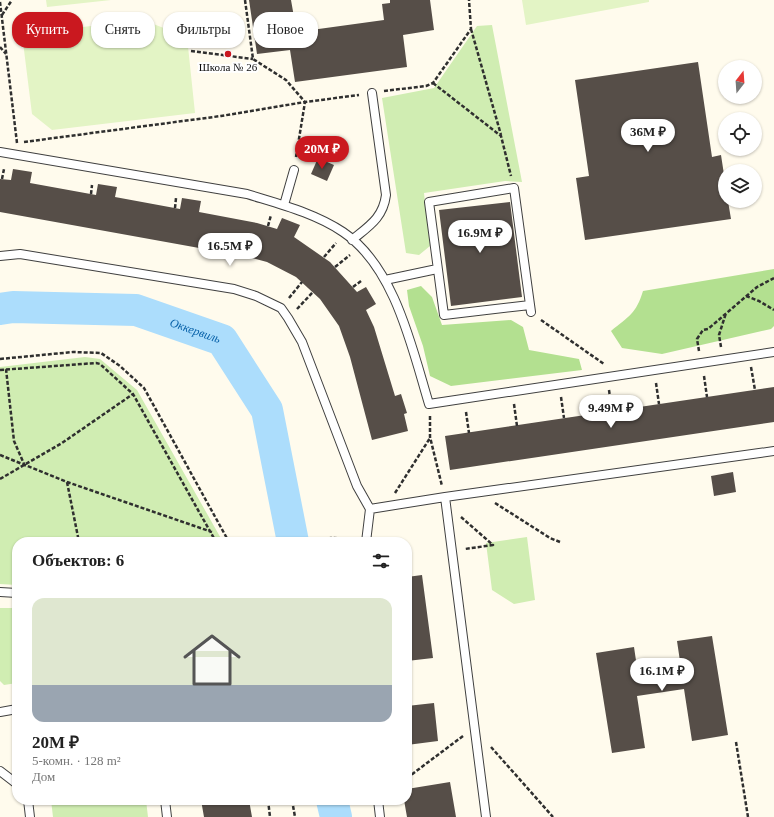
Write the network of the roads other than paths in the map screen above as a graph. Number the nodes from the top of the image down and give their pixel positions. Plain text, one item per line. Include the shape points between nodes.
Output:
1 (372, 93) road end
2 (0, 152) edge
3 (294, 170) road end
4 (284, 205) junction
5 (352, 240) junction
6 (0, 256) edge
7 (437, 269) junction
8 (385, 280) junction
9 (774, 352) edge
10 (774, 450) edge
11 (446, 500) junction
12 (370, 509) junction
13 (366, 537) edge
14 (0, 592) edge
15 (12, 592) edge
16 (12, 711) edge
17 (0, 712) edge
18 (0, 771) edge
19 (12, 780) edge
20 (29, 805) edge
21 (166, 805) edge
22 (379, 805) edge
23 (30, 817) edge
24 (167, 817) edge
25 (380, 817) edge
26 (486, 817) edge

1 - 5 lane via 386,201 378,218
2 - 4 lane via 247,194
3 - 4 lane
4 - 5 lane via 344,233
5 - 8 lane via 373,262
6 - 12 lane via 20,254 234,289 281,308 302,342 356,486
7 - 7 lane via 429,202 514,188 530,309 444,315
7 - 8 lane
8 - 9 lane via 408,333 429,404
10 - 11 lane via 479,492
11 - 12 lane
11 - 26 lane
12 - 13 lane
14 - 15 lane
16 - 17 lane
18 - 19 lane
20 - 23 lane
21 - 24 lane
22 - 25 lane

